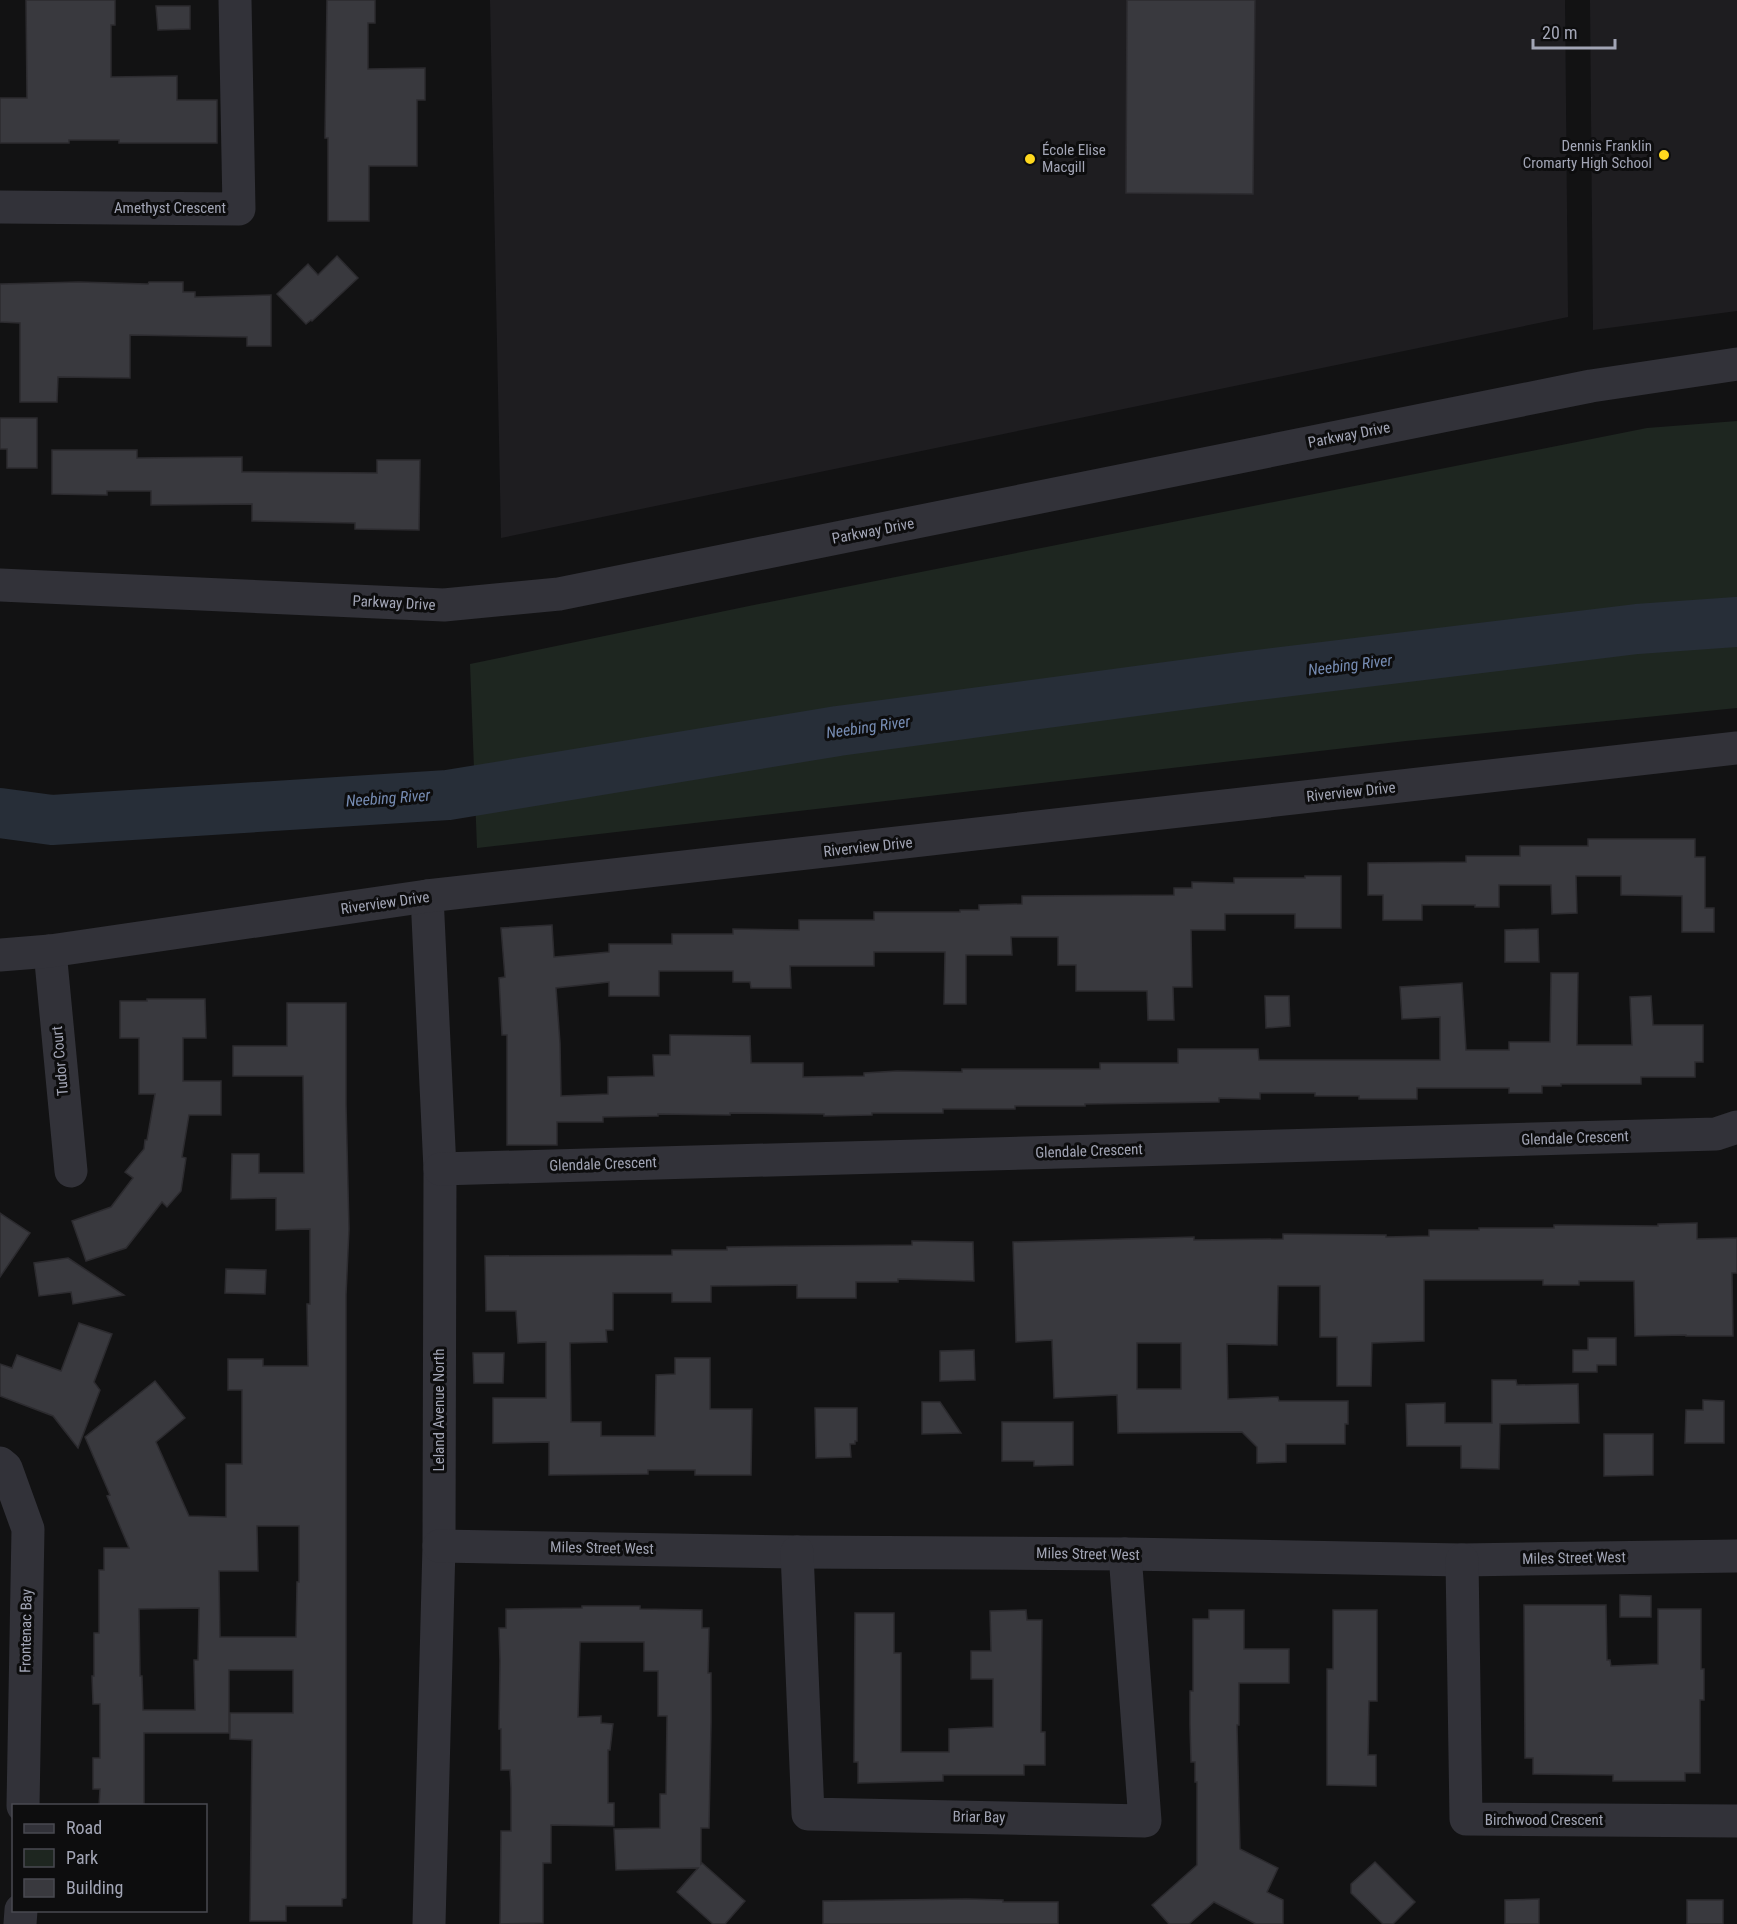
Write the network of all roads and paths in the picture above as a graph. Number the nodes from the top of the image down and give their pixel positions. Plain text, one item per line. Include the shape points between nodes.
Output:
1 (235, 0) edge
2 (0, 207) edge
3 (1737, 364) edge
4 (0, 585) edge
5 (1737, 748) edge
6 (427, 896) junction
7 (50, 951) junction
8 (0, 955) edge
9 (1737, 1127) edge
10 (440, 1169) junction
11 (71, 1171) dead end
12 (0, 1463) edge
13 (439, 1546) junction
14 (797, 1552) junction
15 (1125, 1554) junction
16 (1737, 1556) edge
17 (1462, 1560) junction
18 (23, 1804) edge
19 (1737, 1821) edge
20 (429, 1924) edge

1 - 2 street, Amethyst Crescent via 239,209
3 - 4 street, Parkway Drive via 1580,388 559,594 444,605
5 - 6 street, Riverview Drive
6 - 7 street, Riverview Drive
6 - 10 street, Leland Avenue North
7 - 8 street, Riverview Drive
7 - 11 street, Tudor Court
9 - 10 street, Glendale Crescent via 1716,1134
10 - 13 street, Leland Avenue North
12 - 18 street, Frontenac Bay via 6,1468 28,1529
13 - 14 street, Miles Street West
13 - 20 street, Leland Avenue North
14 - 15 street, Miles Street West
14 - 15 street, Briar Bay via 808,1814 1145,1821
15 - 17 street, Miles Street West
16 - 17 street, Miles Street West
17 - 19 street, Birchwood Crescent via 1466,1819

